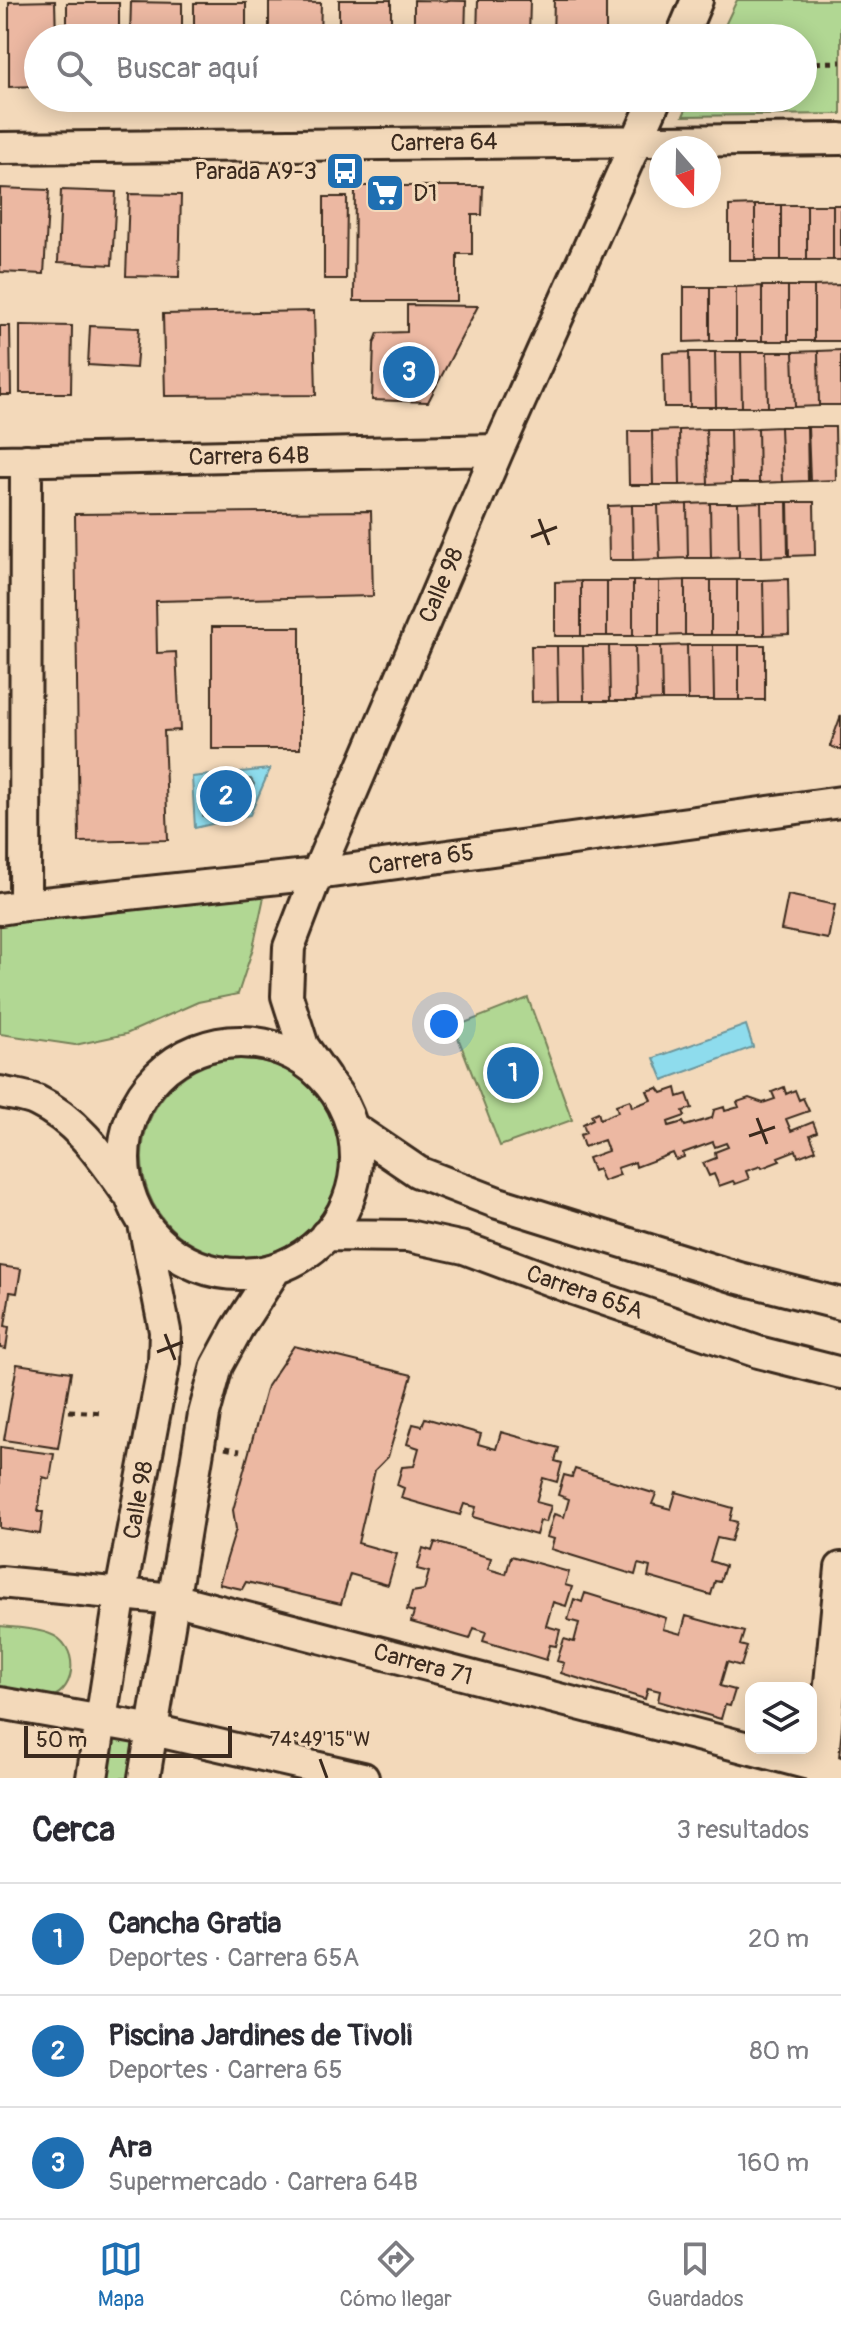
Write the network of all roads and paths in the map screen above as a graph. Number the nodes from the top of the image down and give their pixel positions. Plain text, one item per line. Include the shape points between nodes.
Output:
1 (697, 0) edge
2 (687, 24) edge
3 (841, 62) edge
4 (817, 63) edge
5 (650, 112) edge
6 (841, 139) edge
7 (638, 140) junction
8 (0, 148) edge
9 (498, 450) junction
10 (13, 461) edge
11 (841, 802) edge
12 (317, 874) junction
13 (12, 907) edge
14 (325, 1077) junction
15 (0, 1092) edge
16 (353, 1128) junction
17 (137, 1210) junction
18 (326, 1235) junction
19 (273, 1273) junction
20 (841, 1304) edge
21 (841, 1373) edge
22 (69, 1411) dead end
23 (104, 1413) dead end
24 (841, 1568) edge
25 (0, 1582) edge
26 (121, 1592) junction
27 (173, 1599) junction
28 (0, 1703) edge
29 (102, 1720) junction
30 (153, 1730) junction
31 (828, 1773) edge
32 (92, 1778) edge
33 (144, 1778) edge
34 (363, 1778) edge

1 - 2 street
3 - 4 path
5 - 7 street, Calle 98
6 - 7 street, Carrera 64
7 - 8 street, Carrera 64
7 - 9 street, Calle 98
9 - 10 street, Carrera 64B
9 - 12 street, Calle 98
10 - 13 street
11 - 12 street, Carrera 65
12 - 13 street, Carrera 65
12 - 14 street, Calle 98 via 289,947 286,972 287,996 303,1046
14 - 16 street
14 - 17 street via 276,1046 248,1041 219,1043 166,1067 146,1088 125,1142 124,1171
15 - 17 street via 34,1100 67,1120 98,1151
16 - 18 street via 357,1166 347,1203
16 - 20 street via 418,1172 498,1203
17 - 19 street via 164,1245 212,1273 241,1278
17 - 26 street, Calle 98 via 165,1331 164,1355
18 - 19 street
18 - 21 street, Carrera 65A via 408,1236 464,1248 758,1352
19 - 27 street, Calle 98 via 217,1366
22 - 23 path
24 - 31 street
25 - 26 street, Carrera 71
26 - 27 street, Carrera 71
26 - 29 street, Calle 98
27 - 30 street, Calle 98
27 - 31 street, Carrera 71
28 - 29 street
29 - 30 street
29 - 32 street, Calle 98
30 - 33 street, Calle 98
30 - 34 street

